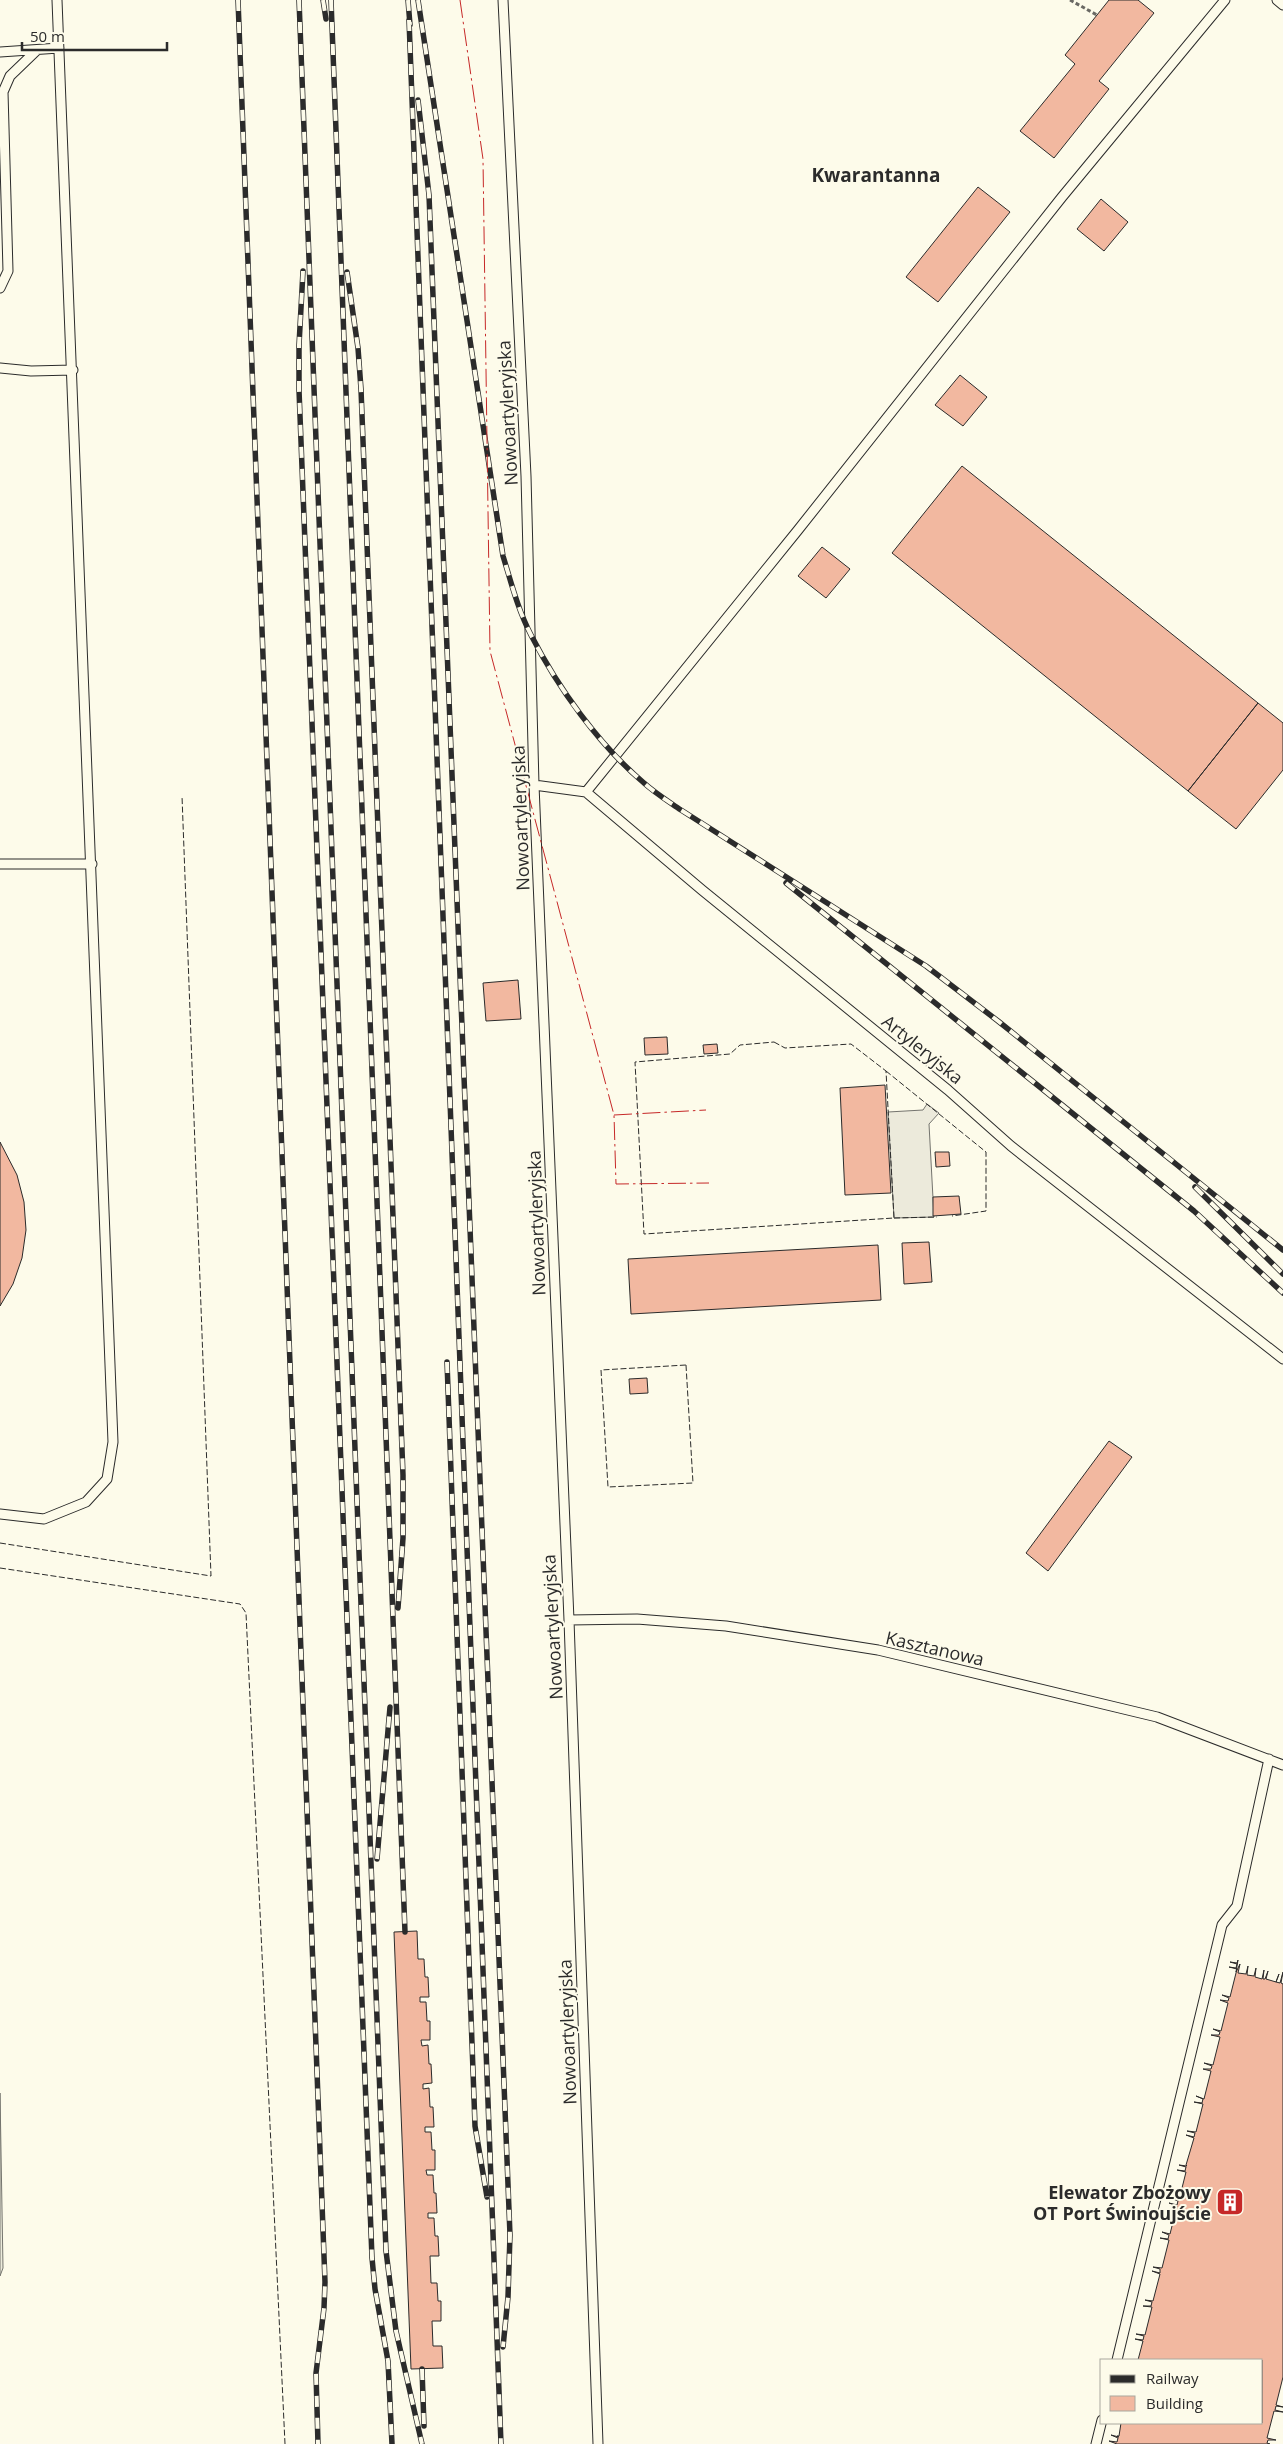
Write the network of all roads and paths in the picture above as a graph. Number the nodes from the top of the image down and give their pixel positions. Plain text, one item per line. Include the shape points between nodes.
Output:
1 (57, 0) edge
2 (503, 0) edge
3 (1070, 0) edge
4 (1225, 0) edge
5 (1276, 0) edge
6 (1283, 5) edge
7 (1097, 16) dead end
8 (60, 48) junction
9 (37, 50) junction
10 (2, 53) edge
11 (0, 288) edge
12 (0, 368) edge
13 (73, 370) junction
14 (534, 785) junction
15 (586, 792) junction
16 (0, 864) edge
17 (92, 864) junction
18 (1283, 1359) edge
19 (0, 1514) edge
20 (569, 1620) junction
21 (1269, 1759) junction
22 (1283, 1765) edge
23 (1117, 2359) edge
24 (1101, 2424) edge
25 (598, 2444) edge
26 (1096, 2444) edge

1 - 8 lane
2 - 14 lane, Nowoartyleryjska via 526,476
3 - 7 path
4 - 15 lane via 1062,197
5 - 6 lane
8 - 9 lane
8 - 13 lane
9 - 10 lane
9 - 11 lane via 10,76 3,92 8,271
12 - 13 lane
13 - 17 lane
14 - 15 lane
14 - 20 lane, Nowoartyleryjska
15 - 18 lane, Artyleryjska via 948,1090 1011,1146
16 - 17 lane
17 - 19 lane via 113,1442 107,1479 86,1502 44,1519
20 - 21 lane, Kasztanowa via 637,1619 726,1626 878,1650 1157,1717
20 - 25 lane, Nowoartyleryjska
21 - 22 lane, Kasztanowa
21 - 23 lane via 1238,1906 1222,1925
24 - 26 lane

